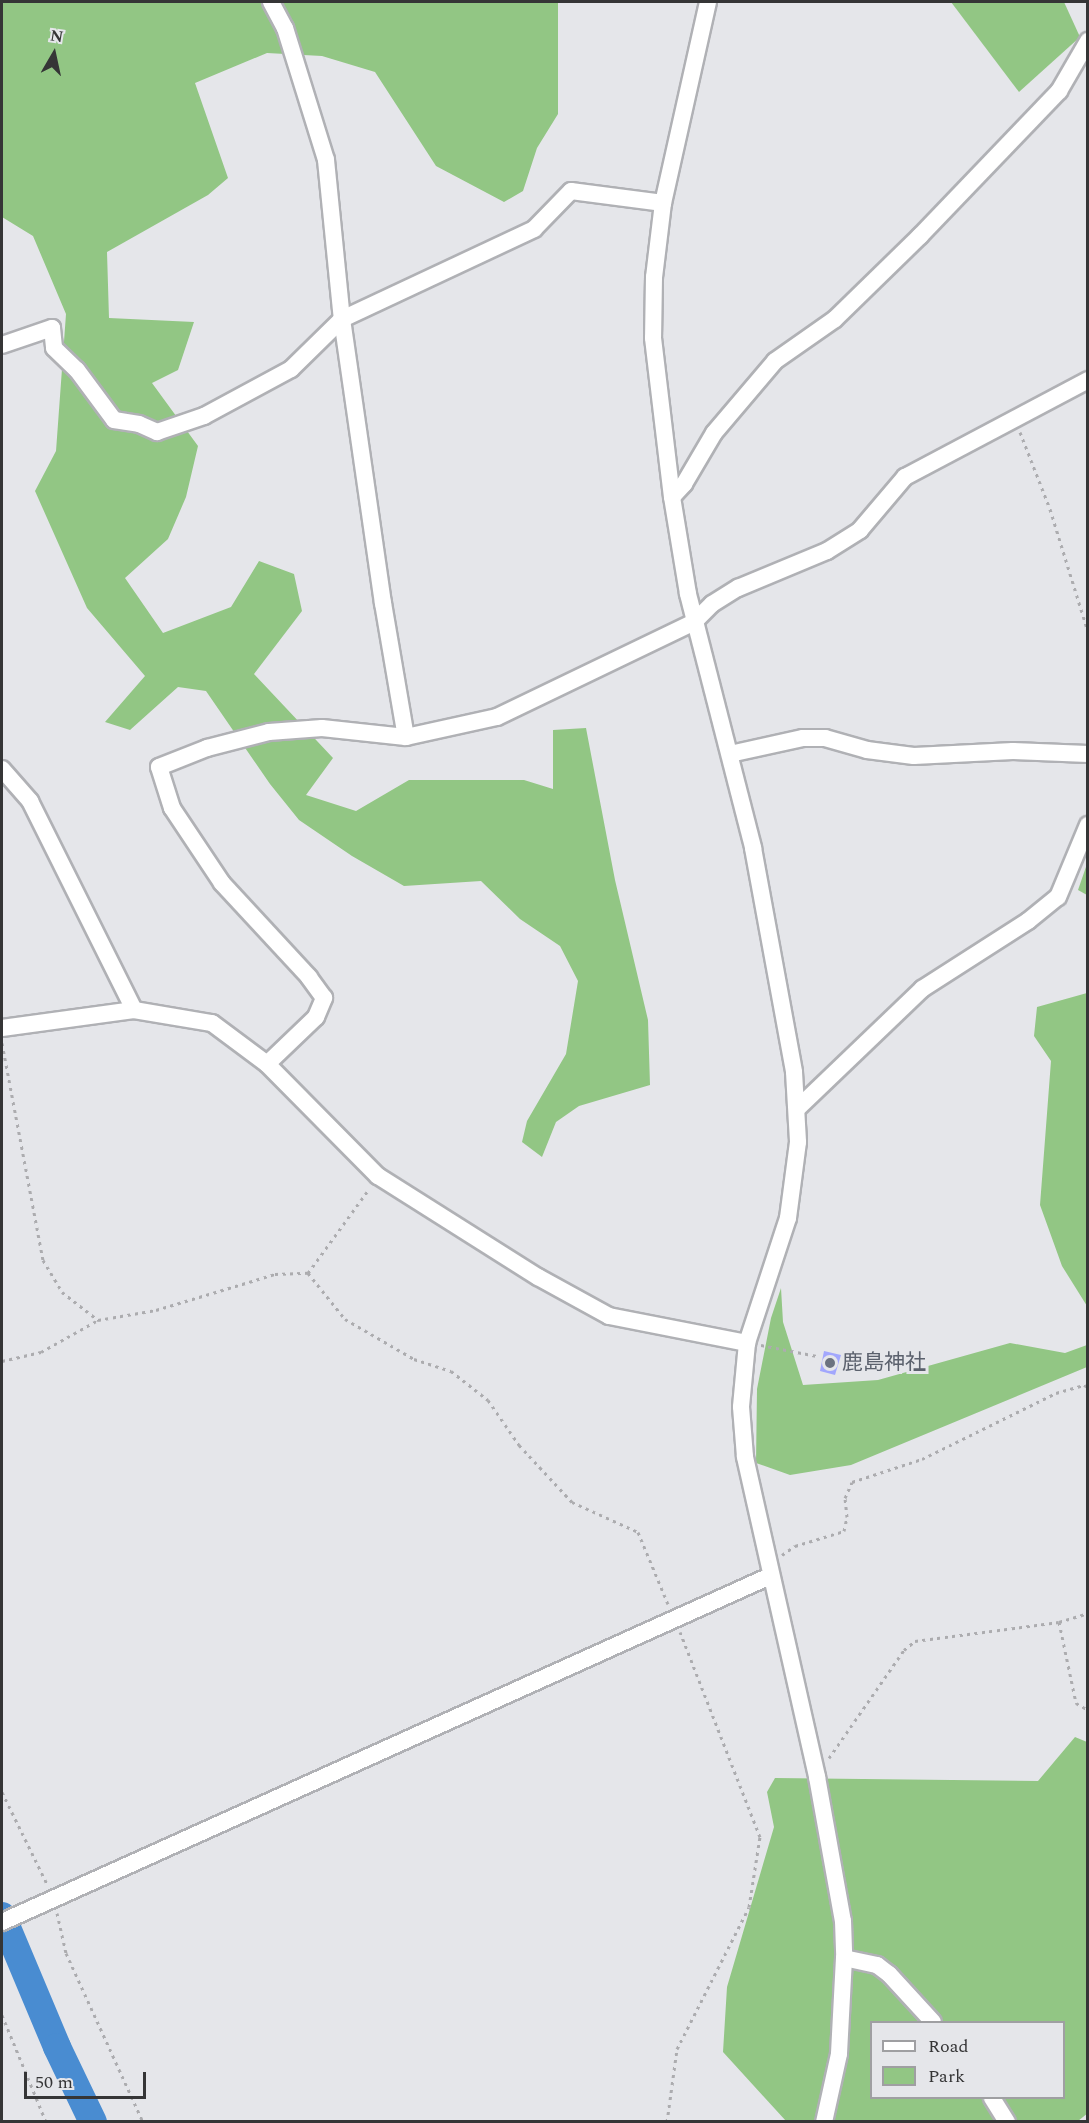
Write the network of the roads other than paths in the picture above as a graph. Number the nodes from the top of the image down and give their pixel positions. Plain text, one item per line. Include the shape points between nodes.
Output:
1 (271, 2) edge
2 (708, 2) edge
3 (1088, 41) edge
4 (663, 203) junction
5 (342, 319) junction
6 (2, 345) edge
7 (1088, 380) edge
8 (672, 497) junction
9 (694, 622) junction
10 (406, 737) junction
11 (730, 754) junction
12 (1088, 754) edge
13 (2, 769) edge
14 (1088, 825) edge
15 (134, 1010) junction
16 (2, 1028) edge
17 (267, 1064) junction
18 (798, 1108) junction
19 (747, 1343) junction
20 (769, 1570) junction
21 (2, 1922) edge
22 (844, 1958) junction
23 (932, 2021) edge
24 (993, 2099) edge
25 (824, 2121) edge
26 (1007, 2121) edge

1 - 5 street via 285,28 326,160
2 - 4 street
3 - 8 street via 1059,91 920,236 835,319 775,361 714,433
4 - 5 street via 571,191 534,229
4 - 8 street via 654,277 653,338
5 - 6 street via 291,369 204,416 157,432 114,420 77,370 54,348 52,328
5 - 10 street
7 - 9 street via 904,477 860,530 836,546 738,588 712,604
8 - 9 street
9 - 10 street via 496,717
9 - 11 street
10 - 17 street via 322,728 269,732 207,748 159,767 172,808 222,883 324,998 316,1017
11 - 12 street via 803,738 825,738 867,750 914,756 1013,751
11 - 18 street via 753,848
13 - 15 street via 30,801
14 - 18 street via 1058,897 1028,921 922,989
15 - 16 street
15 - 17 street via 212,1023
17 - 19 street via 378,1176 538,1277 609,1316
18 - 19 street via 798,1142 788,1218
19 - 20 street via 741,1407 744,1457
20 - 21 street via 675,1620
20 - 22 street via 838,1884
22 - 23 street via 877,1965
22 - 25 street via 839,2054
24 - 26 street

